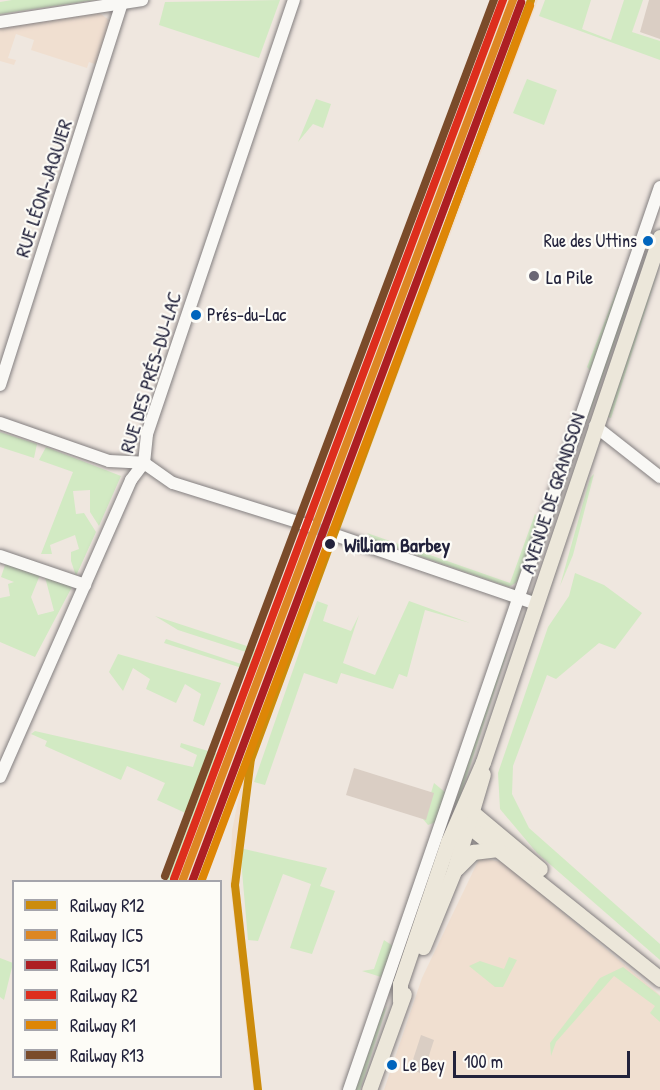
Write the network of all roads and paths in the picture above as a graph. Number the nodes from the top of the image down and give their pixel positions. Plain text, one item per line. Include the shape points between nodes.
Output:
1 (142, 0) edge
2 (294, 0) edge
3 (122, 3) junction
4 (0, 22) edge
5 (660, 187) edge
6 (660, 237) edge
7 (0, 385) edge
8 (0, 423) edge
9 (595, 426) junction
10 (144, 463) junction
11 (660, 477) edge
12 (310, 526) tunnel mouth
13 (338, 536) tunnel mouth
14 (0, 556) edge
15 (85, 585) junction
16 (519, 598) junction
17 (537, 604) junction
18 (0, 777) edge
19 (466, 819) junction
20 (498, 849) junction
21 (454, 871) junction
22 (621, 945) junction
23 (660, 979) edge
24 (400, 1001) junction
25 (349, 1090) edge
26 (369, 1090) edge

1 - 3 street
2 - 10 street, RUE DES PRÉS-DU-LAC via 147,434
3 - 4 street
3 - 7 street, RUE LÉON-JAQUIER
5 - 16 street
6 - 9 main road, AVENUE DE GRANDSON
8 - 10 street via 109,461
9 - 11 street
9 - 17 main road, AVENUE DE GRANDSON
10 - 12 street via 173,483
10 - 15 street, RUE DES PRÉS-DU-LAC via 131,480
13 - 16 street
14 - 15 street
15 - 18 street, RUE DES PRÉS-DU-LAC
16 - 17 street
16 - 25 street
17 - 19 main road, AVENUE DE GRANDSON
19 - 20 main road
19 - 21 main road, AVENUE DE GRANDSON
19 - 22 main road
19 - 24 main road, AVENUE DE GRANDSON via 400,984
20 - 21 main road via 473,852
20 - 22 main road
21 - 24 main road, AVENUE DE GRANDSON
22 - 23 main road
24 - 26 main road, AVENUE DE GRANDSON

